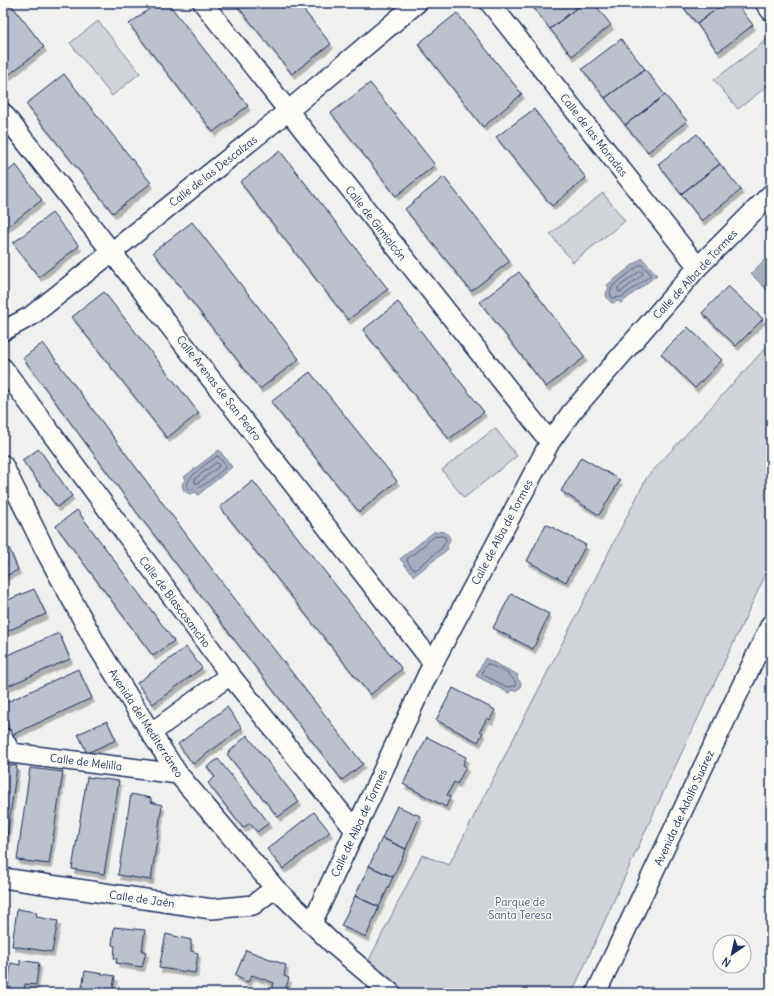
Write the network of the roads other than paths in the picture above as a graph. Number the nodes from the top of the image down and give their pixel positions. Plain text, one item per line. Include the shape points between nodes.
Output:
1 (203, 3) edge
2 (417, 3) edge
3 (490, 3) edge
4 (765, 3) edge
5 (771, 11) edge
6 (288, 112) junction
7 (3, 113) edge
8 (771, 194) edge
9 (112, 252) junction
10 (698, 267) junction
11 (3, 331) edge
12 (3, 368) edge
13 (550, 442) junction
14 (3, 465) edge
15 (771, 624) edge
16 (434, 663) junction
17 (230, 675) junction
18 (150, 733) junction
19 (3, 738) edge
20 (178, 774) junction
21 (355, 830) junction
22 (3, 878) edge
23 (275, 888) junction
24 (312, 923) junction
25 (391, 993) edge
26 (596, 993) edge

1 - 6 street, Calle de Gimialcón
2 - 6 street, Calle de las Descalzas
3 - 10 street, Calle de las Moradas
4 - 5 street
6 - 9 street, Calle de las Descalzas
6 - 13 street, Calle de Gimialcón
7 - 9 street, Calle Arenas de San Pedro
8 - 10 street, Calle de Alba de Tormes
9 - 11 street, Calle de las Descalzas via 31,316
9 - 16 street, Calle Arenas de San Pedro
10 - 13 street, Calle de Alba de Tormes via 571,413
12 - 17 street, Calle de Blascosancho
13 - 16 street, Calle de Alba de Tormes
14 - 18 street, Avenida del Mediterráneo via 96,644
15 - 26 street, Avenida de Adolfo Suárez
16 - 21 street, Calle de Alba de Tormes
17 - 18 street
17 - 21 street, Calle de Blascosancho
18 - 20 street, Avenida del Mediterráneo
19 - 20 street, Calle de Melilla via 11,753
20 - 23 street, Avenida del Mediterráneo
21 - 24 street, Calle de Alba de Tormes
22 - 23 street, Calle de Jaén via 212,909 253,905
23 - 24 street, Avenida del Mediterráneo
24 - 25 street, Avenida del Mediterráneo

